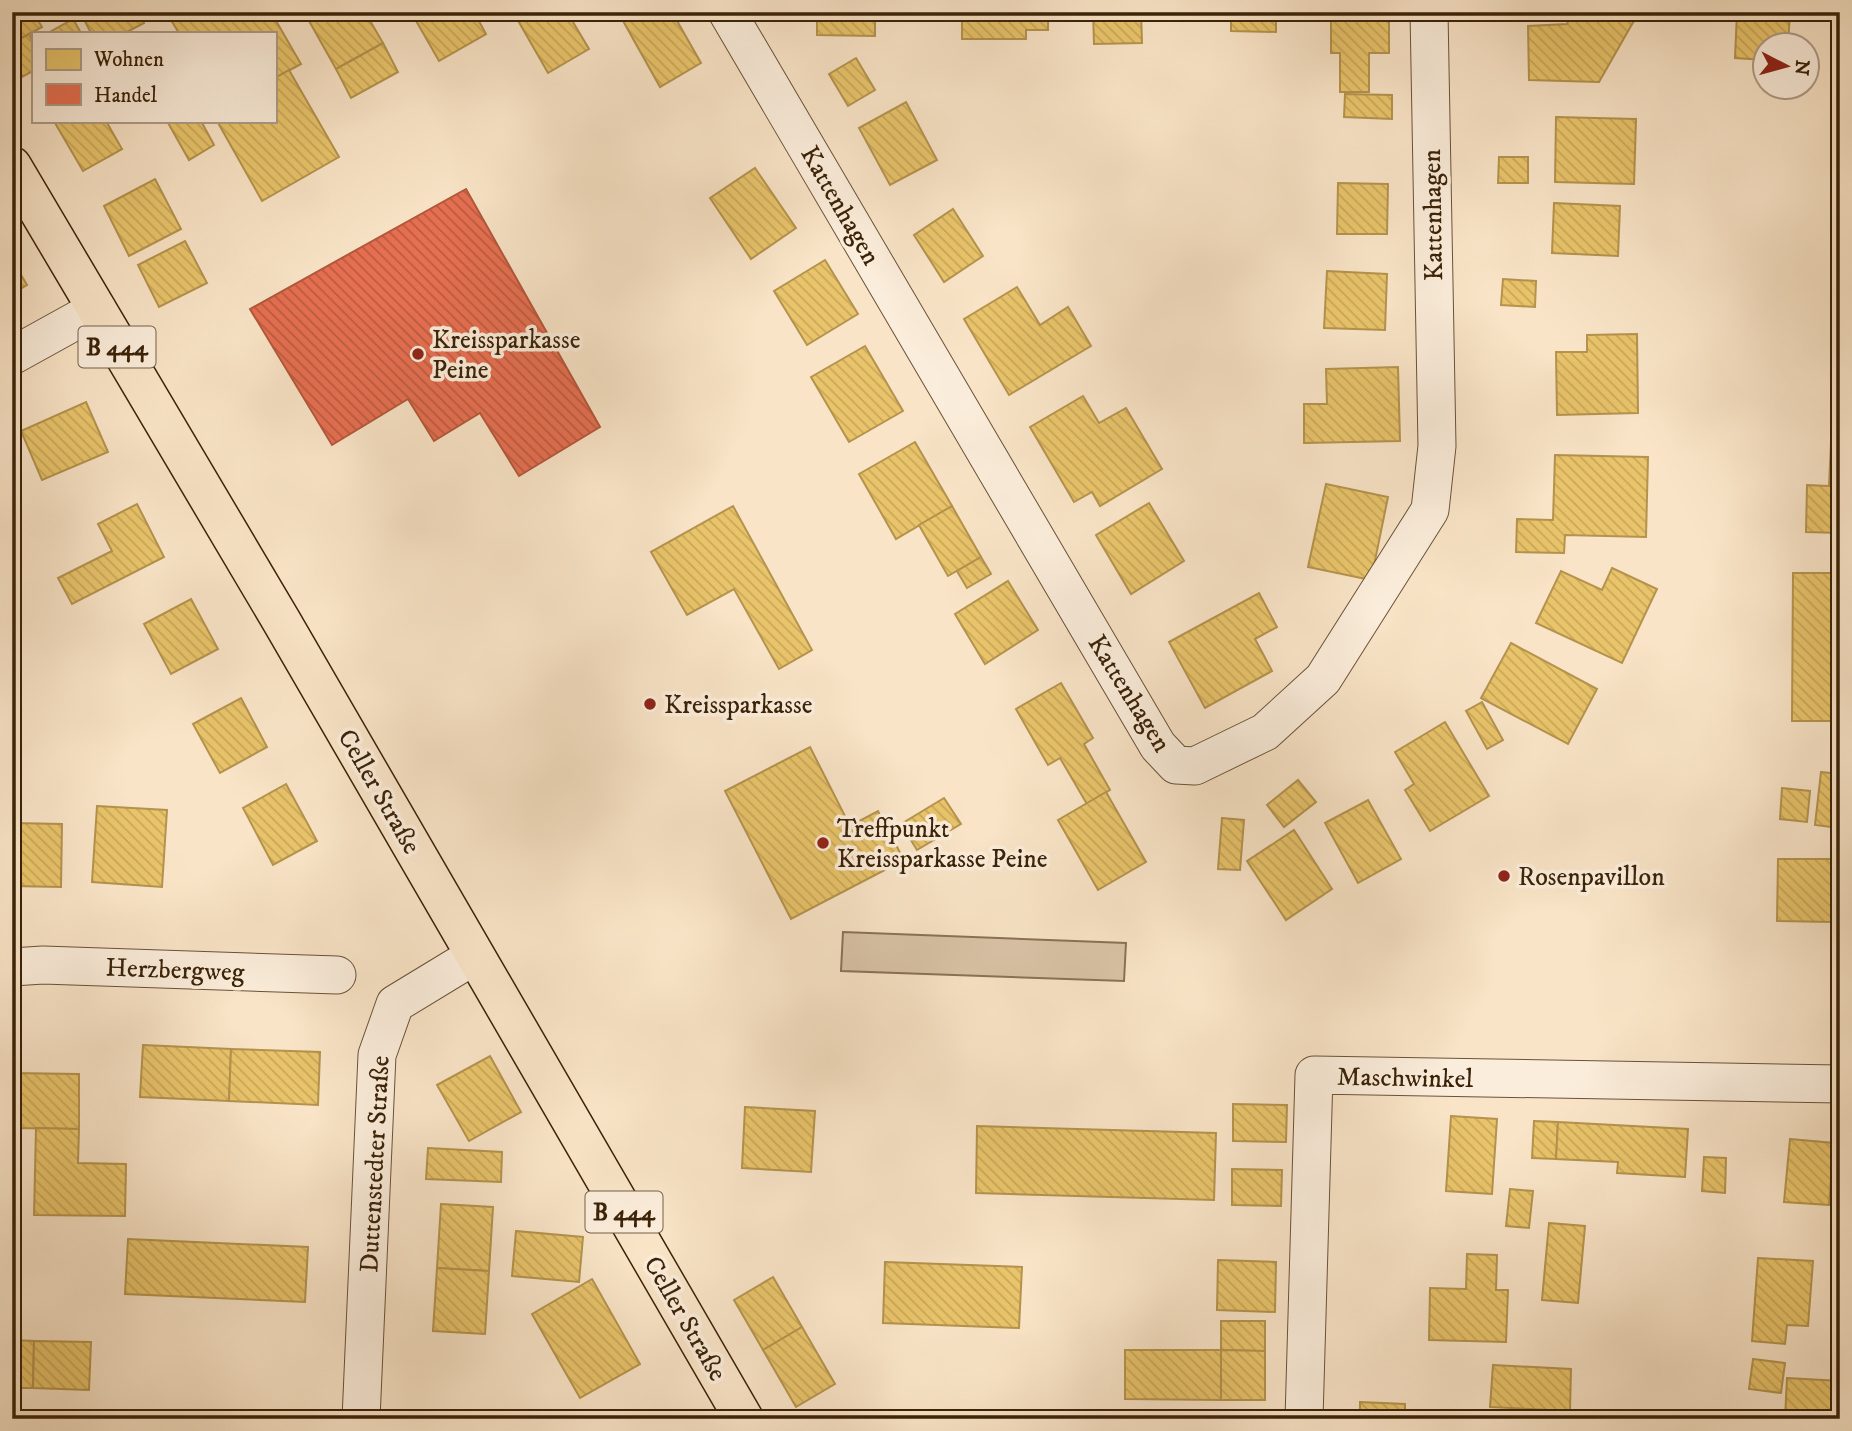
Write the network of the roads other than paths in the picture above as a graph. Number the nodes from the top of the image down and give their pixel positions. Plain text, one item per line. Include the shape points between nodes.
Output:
1 (727, 12) edge
2 (1429, 12) edge
3 (12, 166) edge
4 (97, 309) junction
5 (12, 356) edge
6 (474, 956) junction
7 (12, 967) edge
8 (337, 975) dead end
9 (1840, 1084) edge
10 (361, 1419) edge
11 (744, 1419) edge
12 (1304, 1419) edge

1 - 2 street, Kattenhagen via 1158,746 1176,765 1195,766 1265,732 1324,679 1430,510 1437,446
3 - 4 main road, Celler Straße / B 444
4 - 5 street
4 - 6 main road, Celler Straße / B 444
6 - 10 street, Duttenstedter Straße via 395,1004 377,1055
6 - 11 main road, Celler Straße / B 444
7 - 8 street, Herzbergweg
9 - 12 street, Maschwinkel via 1314,1075

